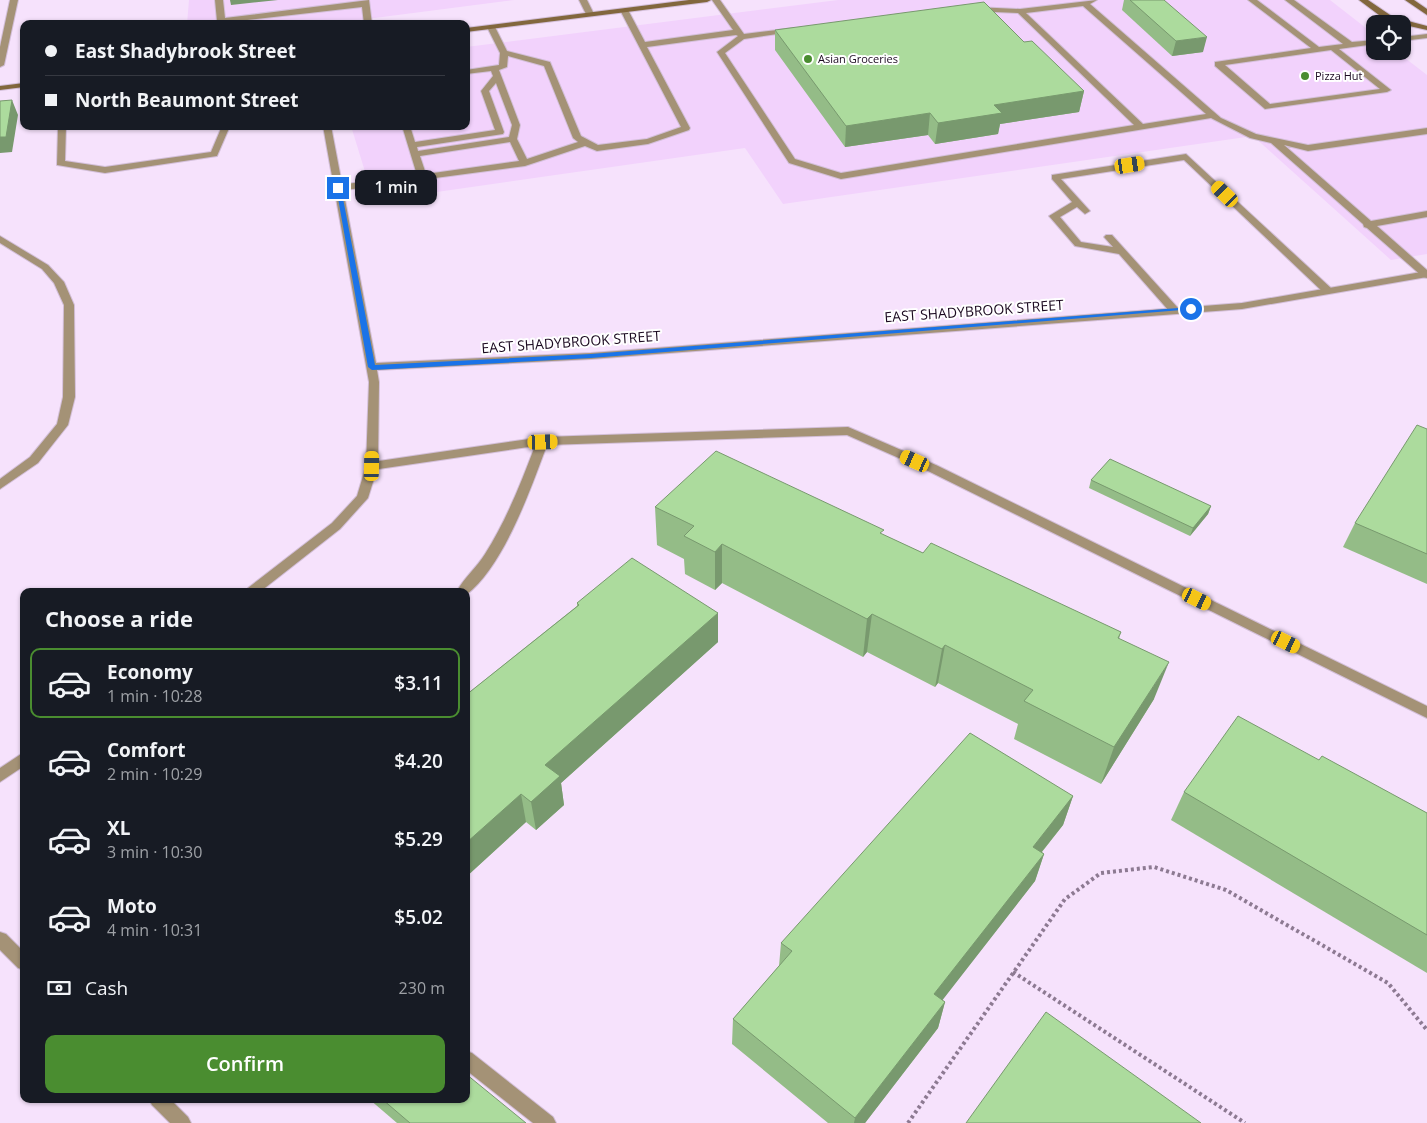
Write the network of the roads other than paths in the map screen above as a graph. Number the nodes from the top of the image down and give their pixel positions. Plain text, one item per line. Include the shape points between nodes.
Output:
1 (14, 0) edge
2 (219, 0) edge
3 (583, 0) edge
4 (707, 0) edge
5 (716, 0) edge
6 (1252, 0) edge
7 (1289, 0) edge
8 (1363, 0) edge
9 (1408, 0) edge
10 (365, 2) edge
11 (1089, 2) edge
12 (966, 9) edge
13 (624, 10) junction
14 (1020, 11) junction
15 (1427, 13) edge
16 (590, 14) junction
17 (1427, 18) edge
18 (221, 20) edge
19 (229, 20) edge
20 (367, 20) edge
21 (491, 27) junction
22 (1427, 28) edge
23 (800, 29) edge
24 (470, 30) edge
25 (740, 35) junction
26 (1427, 36) edge
27 (1411, 38) edge
28 (1366, 43) edge
29 (1350, 45) junction
30 (642, 46) junction
31 (1333, 48) junction
32 (1318, 50) junction
33 (504, 53) junction
34 (0, 65) edge
35 (470, 72) edge
36 (496, 72) junction
37 (20, 86) edge
38 (0, 88) edge
39 (1213, 115) junction
40 (1141, 127) junction
41 (62, 130) edge
42 (224, 130) edge
43 (328, 130) edge
44 (407, 130) edge
45 (1427, 131) edge
46 (513, 139) junction
47 (1273, 140) junction
48 (586, 142) junction
49 (413, 145) junction
50 (416, 154) junction
51 (525, 162) junction
52 (422, 177) junction
53 (338, 188) junction
54 (1078, 203) junction
55 (1085, 211) dead end
56 (1427, 214) edge
57 (1367, 224) junction
58 (1109, 237) dead end
59 (0, 239) edge
60 (1120, 251) junction
61 (1427, 275) edge
62 (1328, 291) junction
63 (1174, 310) junction
64 (372, 367) junction
65 (543, 442) junction
66 (372, 466) junction
67 (0, 485) edge
68 (257, 588) edge
69 (466, 588) edge
70 (1427, 712) edge
71 (20, 761) edge
72 (0, 776) edge
73 (0, 939) edge
74 (20, 959) edge
75 (470, 1063) edge
76 (162, 1103) edge
77 (182, 1123) edge
78 (546, 1123) edge

1 - 34 street
2 - 18 street
3 - 16 street
4 - 13 main road
5 - 25 street
6 - 32 street
7 - 29 street
8 - 22 main road via 1390,19
9 - 15 main road
10 - 19 street
10 - 20 street
11 - 14 street
11 - 39 street
12 - 14 street
13 - 16 main road
13 - 30 street
14 - 40 street
16 - 21 main road
17 - 22 main road
21 - 24 main road
21 - 33 street
23 - 25 street
25 - 30 street
25 - 40 street via 721,52 792,161 841,176
26 - 27 street
28 - 29 street
29 - 31 street
30 - 48 street via 686,128 648,141 597,148
31 - 32 street
31 - 32 street via 1387,90 1268,107 1218,64
33 - 36 street via 503,67
33 - 48 street via 547,64 577,138
35 - 36 street
36 - 46 street via 516,125
36 - 49 street via 485,91 500,132
37 - 38 main road
39 - 40 street
39 - 47 street via 1253,136
41 - 42 street via 60,163 105,170 214,154
43 - 53 street
44 - 49 street
45 - 47 street via 1308,148
46 - 50 street
46 - 51 street
47 - 57 street
48 - 51 street via 562,154
49 - 50 street
50 - 52 street
51 - 52 street
52 - 53 street
53 - 64 street
54 - 55 street
54 - 60 street via 1054,216 1078,244
54 - 62 street via 1055,177 1186,156
56 - 57 street
57 - 61 street
58 - 60 street
59 - 67 street via 45,267 59,282 69,305 69,397 62,425 34,460
60 - 63 street
61 - 62 street, EAST SHADYBROOK STREET
62 - 63 street, EAST SHADYBROOK STREET via 1242,306
63 - 64 street, EAST SHADYBROOK STREET via 591,356
64 - 66 street
65 - 66 street
65 - 69 street via 518,503 478,576
65 - 70 street via 848,431 932,468
66 - 68 street via 362,498 356,505 336,526
71 - 72 street
73 - 74 street
75 - 78 street
76 - 77 street

